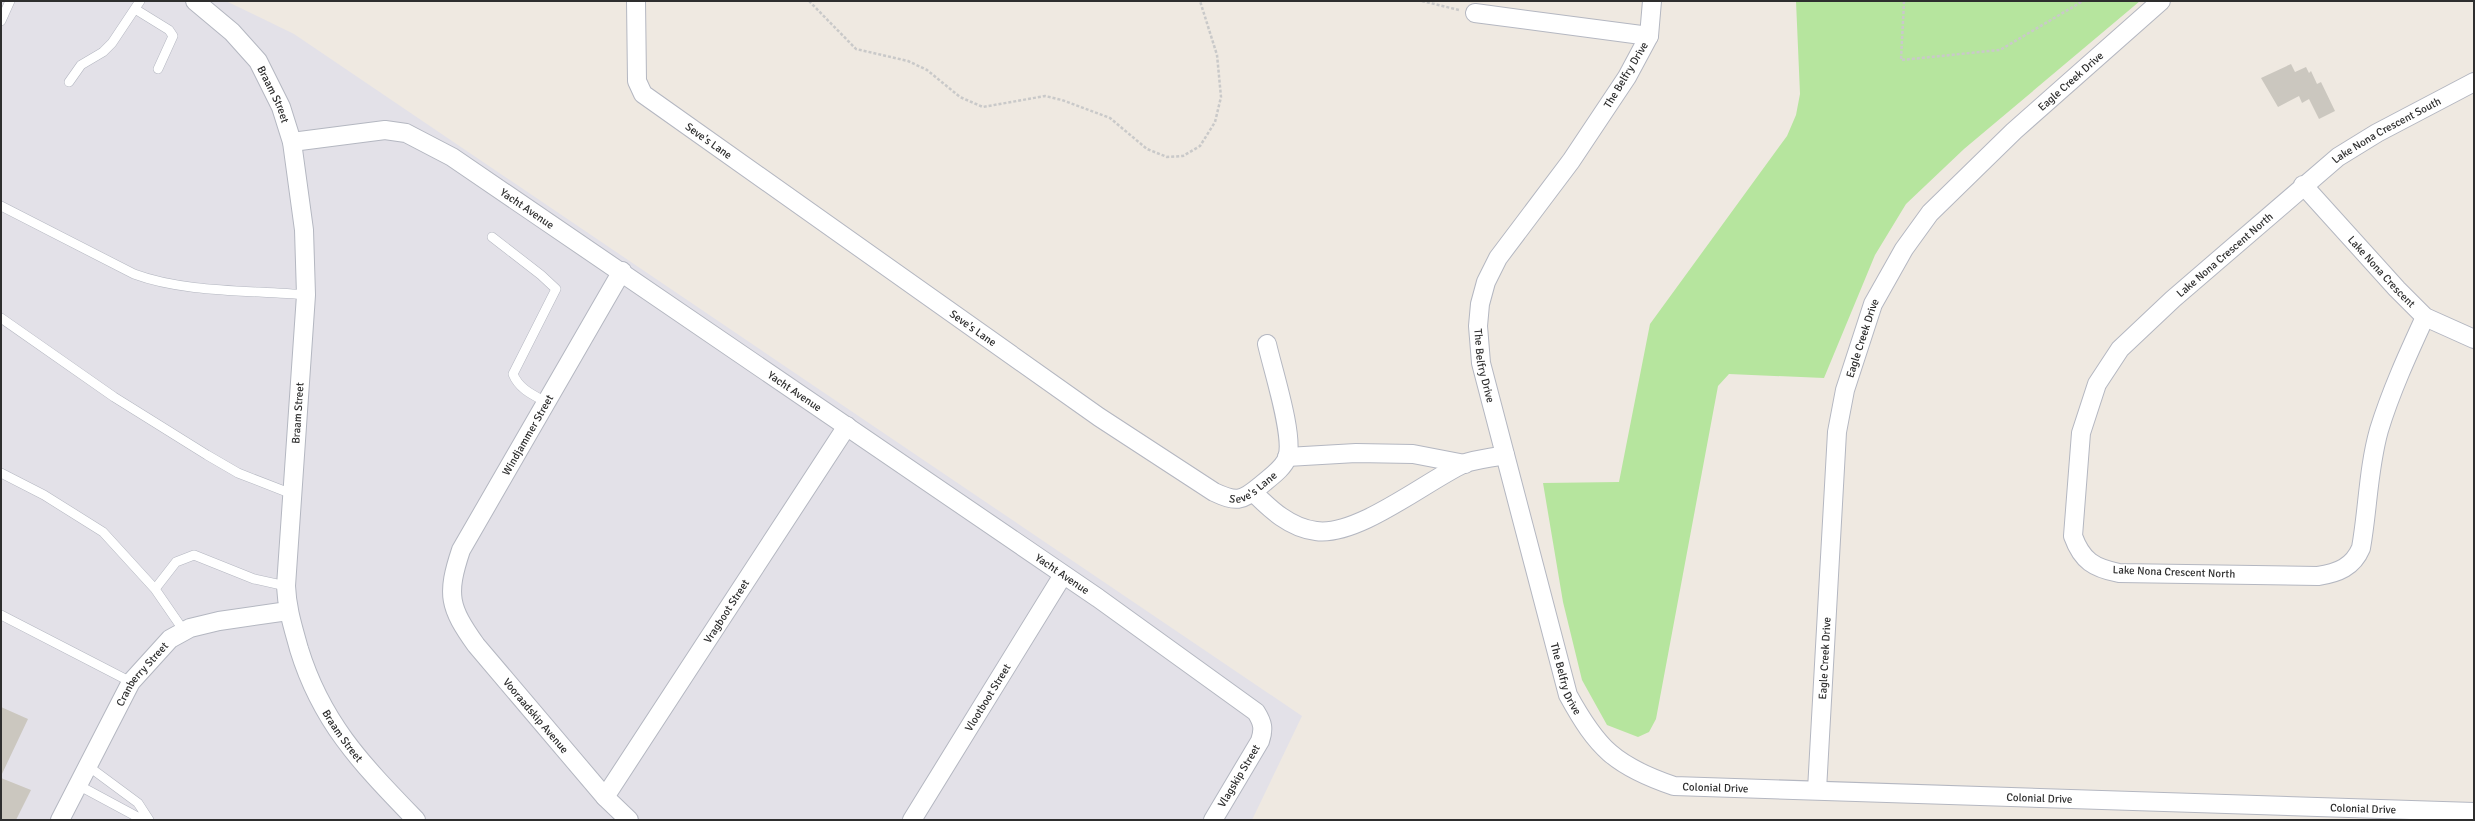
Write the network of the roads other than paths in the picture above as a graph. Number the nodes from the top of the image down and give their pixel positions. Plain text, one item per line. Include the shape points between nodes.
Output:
1 (10, 1) edge
2 (195, 1) edge
3 (636, 1) edge
4 (1652, 1) edge
5 (2161, 1) edge
6 (137, 5) edge
7 (1475, 13) road end
8 (1, 21) edge
9 (1649, 36) junction
10 (158, 68) dead end
11 (69, 82) dead end
12 (2474, 82) edge
13 (292, 142) junction
14 (2304, 185) junction
15 (1, 206) edge
16 (492, 237) dead end
17 (622, 271) junction
18 (306, 294) junction
19 (2425, 317) junction
20 (1, 318) edge
21 (2474, 339) edge
22 (1267, 344) dead end
23 (546, 402) junction
24 (847, 426) junction
25 (1505, 455) junction
26 (1287, 458) junction
27 (1465, 464) junction
28 (1, 473) edge
29 (1253, 492) junction
30 (292, 494) junction
31 (1063, 575) junction
32 (286, 586) junction
33 (155, 589) junction
34 (452, 604) joint
35 (288, 611) junction
36 (1, 615) edge
37 (184, 631) junction
38 (131, 682) junction
39 (1263, 730) joint
40 (1613, 756) joint
41 (88, 766) junction
42 (78, 785) junction
43 (1818, 790) junction
44 (605, 796) junction
45 (138, 802) junction
46 (2474, 812) edge
47 (129, 817) edge
48 (60, 820) edge
49 (143, 820) edge
50 (149, 820) edge
51 (416, 820) edge
52 (629, 820) edge
53 (912, 820) edge
54 (1213, 820) edge

1 - 8 lane
2 - 13 street, Braam Street via 232,32 258,61 281,107
3 - 29 street, Seve's Lane via 637,80 643,94 1118,429 1214,492 1231,500 1244,499
4 - 9 street, The Belfry Drive
5 - 43 street, Eagle Creek Drive via 2014,131 1930,213 1904,249 1873,304 1845,390 1837,432
6 - 10 lane via 173,36
6 - 11 lane via 112,43 103,52 81,65
7 - 9 street
9 - 25 street, The Belfry Drive via 1627,77 1570,161 1498,258 1486,282 1478,326 1481,363
12 - 14 street, Lake Nona Crescent South via 2370,137 2338,157
13 - 17 street, Yacht Avenue via 385,130 406,133 428,142 452,157
13 - 18 street, Braam Street via 304,230
14 - 19 street, Lake Nona Crescent
14 - 19 street, Lake Nona Crescent North via 2173,299 2120,349 2097,384 2081,433 2073,536 2084,557 2098,568 2119,573 2318,576 2336,572 2351,564 2361,548 2379,430 2397,380
15 - 18 lane via 134,274 154,281
16 - 23 lane via 556,289 513,374 523,389
17 - 23 street, Windjammer Street
17 - 24 street, Yacht Avenue
18 - 30 street, Braam Street
19 - 21 street, Lake Nona Crescent
20 - 30 lane via 114,397 207,455 238,473
22 - 26 street, Seve's Lane via 1288,436
23 - 34 street, Windjammer Street via 460,550 451,584
24 - 31 street, Yacht Avenue
24 - 44 street, Vragboot Street
25 - 27 street
25 - 40 street, The Belfry Drive via 1568,695 1587,730
26 - 27 street via 1356,453 1413,454
26 - 29 street, Seve's Lane via 1278,470
27 - 29 street via 1367,518 1346,528 1326,532 1304,528 1275,514
28 - 33 lane via 44,495 104,532
30 - 32 street, Braam Street
31 - 39 street, Yacht Avenue via 1256,712 1262,721
31 - 53 street, Vlootboot Street
32 - 33 lane via 254,579 194,555 176,562
32 - 35 street, Braam Street
33 - 37 lane
34 - 44 street, Vooraadskip Avenue via 460,623 476,644
35 - 37 street, Cranberry Street via 219,621
35 - 51 street, Braam Street via 310,682 324,710 346,744
36 - 38 lane
37 - 38 street, Cranberry Street via 170,639
38 - 41 street, Cranberry Street
39 - 54 street, Vlagskip Street via 1255,752
40 - 43 street, Colonial Drive via 1640,775 1674,786
41 - 42 street, Cranberry Street
41 - 45 lane
42 - 47 lane
42 - 48 street, Cranberry Street
43 - 46 street, Colonial Drive
44 - 52 street, Vooraadskip Avenue
45 - 47 lane
45 - 50 lane
47 - 49 lane

